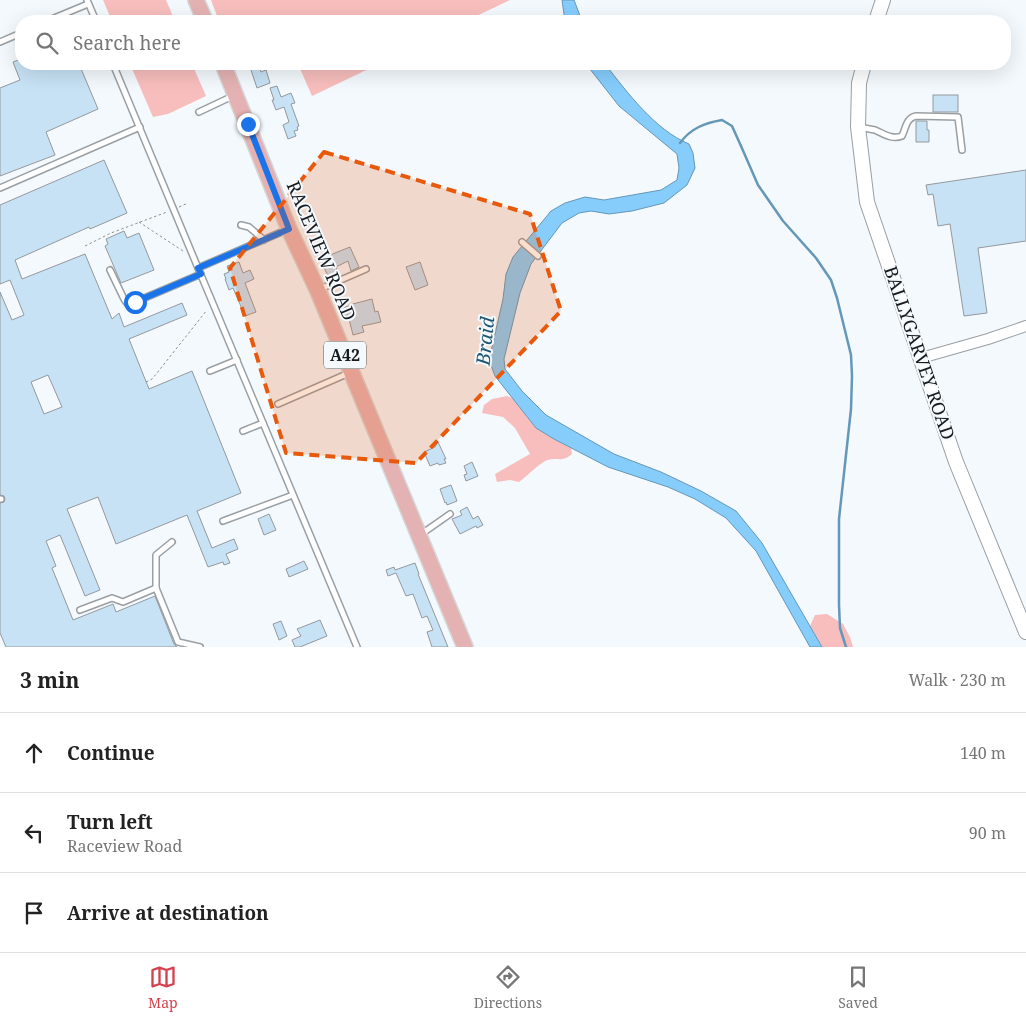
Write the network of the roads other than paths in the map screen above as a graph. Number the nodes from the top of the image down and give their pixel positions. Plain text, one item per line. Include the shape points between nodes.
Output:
1 (196, 0) edge
2 (883, 0) edge
3 (88, 2) edge
4 (60, 15) edge
5 (93, 15) edge
6 (202, 15) edge
7 (878, 15) edge
8 (15, 35) edge
9 (0, 42) edge
10 (116, 70) edge
11 (225, 70) edge
12 (862, 70) edge
13 (235, 95) junction
14 (199, 112) dead end
15 (140, 127) junction
16 (858, 127) junction
17 (962, 150) dead end
18 (0, 188) edge
19 (241, 225) dead end
20 (289, 229) junction
21 (264, 240) junction
22 (522, 242) dead end
23 (538, 256) dead end
24 (198, 268) junction
25 (366, 269) dead end
26 (110, 270) dead end
27 (201, 274) junction
28 (318, 291) junction
29 (1026, 326) edge
30 (921, 358) junction
31 (236, 360) junction
32 (210, 371) dead end
33 (352, 372) junction
34 (278, 404) dead end
35 (263, 423) junction
36 (243, 431) dead end
37 (293, 495) junction
38 (450, 514) dead end
39 (223, 521) dead end
40 (419, 535) junction
41 (172, 542) dead end
42 (156, 588) junction
43 (1021, 607) edge
44 (80, 610) dead end
45 (1026, 632) edge
46 (200, 647) edge
47 (357, 647) edge
48 (465, 647) edge

1 - 6 main road
2 - 7 street
3 - 4 lane
3 - 5 lane
8 - 9 lane
10 - 15 lane
11 - 13 main road, RACEVIEW ROAD / A42
12 - 16 street, BALLYGARVEY ROAD
13 - 14 lane
13 - 20 main road, RACEVIEW ROAD / A42
15 - 18 lane
15 - 24 lane
16 - 17 lane via 900,137 912,117 958,117
16 - 30 street, BALLYGARVEY ROAD via 867,202
19 - 21 lane via 249,227
20 - 21 lane
20 - 28 main road, RACEVIEW ROAD / A42
21 - 24 lane
22 - 23 lane
24 - 27 lane
25 - 28 lane
26 - 27 lane via 127,303
27 - 31 lane
28 - 33 main road, RACEVIEW ROAD / A42
29 - 30 street
30 - 43 street, BALLYGARVEY ROAD via 956,462
31 - 32 lane
31 - 35 lane
33 - 34 lane
33 - 40 main road, RACEVIEW ROAD / A42
35 - 36 lane
35 - 37 lane
37 - 39 lane
37 - 47 lane
38 - 40 lane
40 - 48 main road, RACEVIEW ROAD / A42
41 - 42 lane via 156,554
42 - 44 lane via 123,602 112,598
42 - 46 lane via 178,642
43 - 45 street, BALLYGARVEY ROAD

